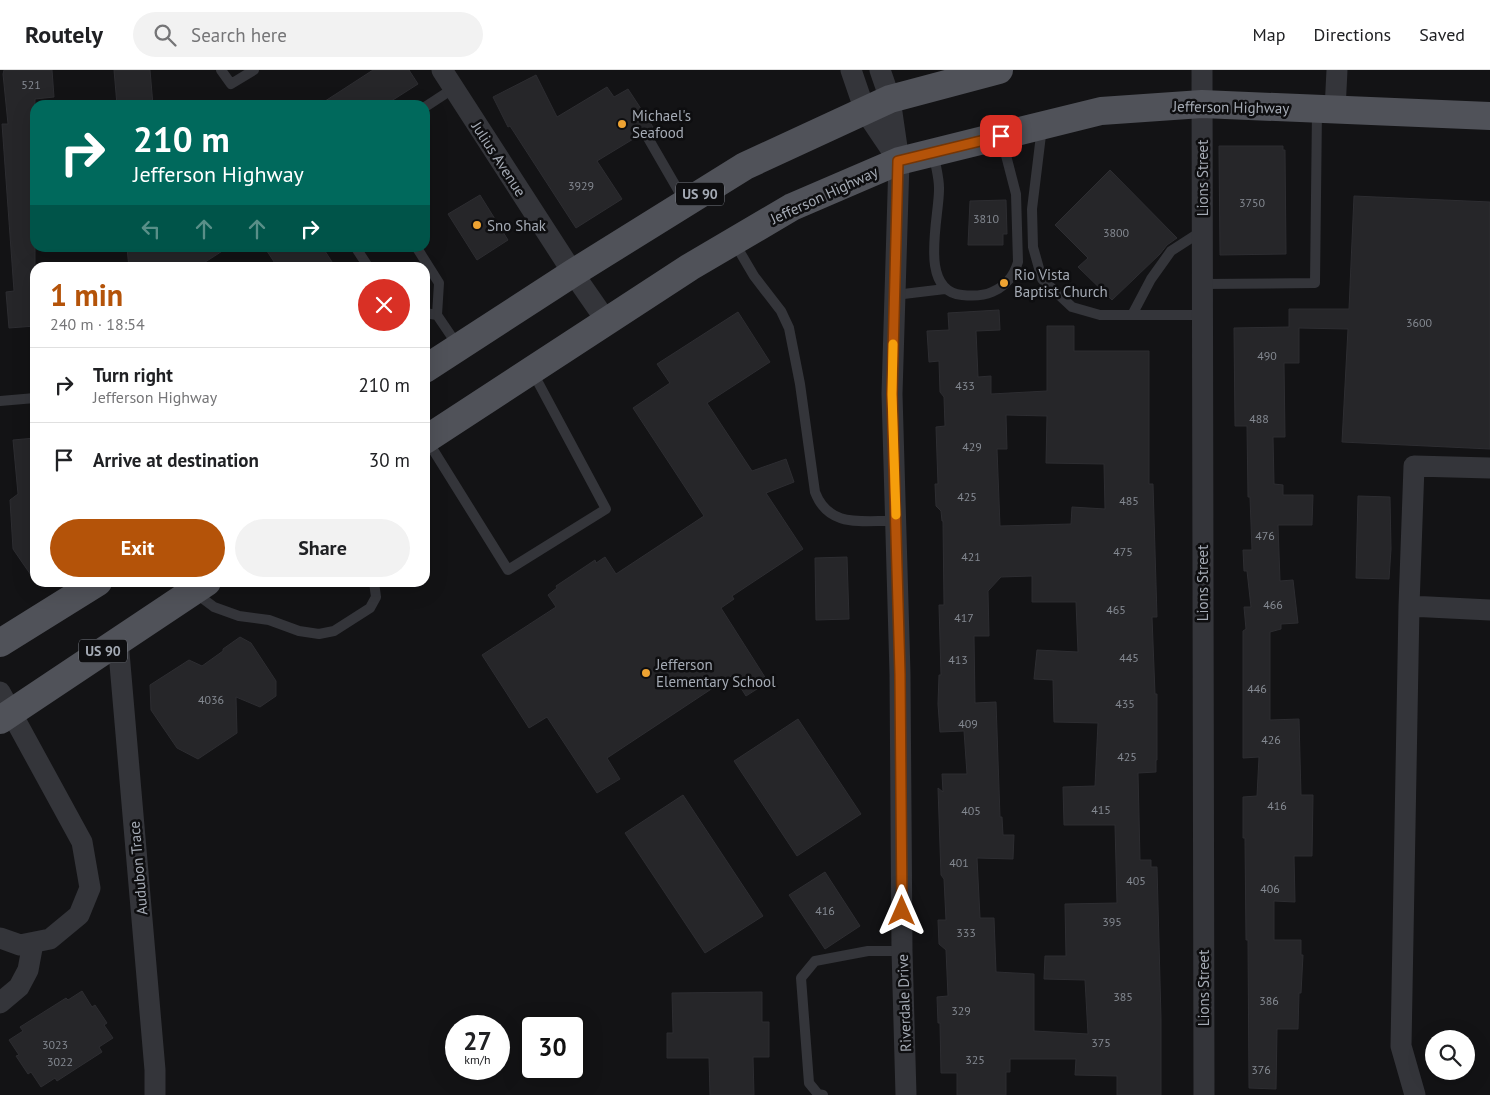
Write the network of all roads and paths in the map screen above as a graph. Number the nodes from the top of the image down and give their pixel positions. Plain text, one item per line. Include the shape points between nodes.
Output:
1 (221, 70) edge
2 (254, 70) edge
3 (442, 70) edge
4 (851, 70) edge
5 (880, 70) edge
6 (999, 70) edge
7 (1202, 70) edge
8 (1337, 70) edge
9 (454, 88) junction
10 (890, 100) junction
11 (430, 104) edge
12 (1202, 104) junction
13 (1326, 109) junction
14 (865, 111) junction
15 (1490, 116) edge
16 (1042, 125) junction
17 (1001, 136) junction
18 (648, 138) dead end
19 (934, 153) junction
20 (898, 161) junction
21 (686, 203) junction
22 (1202, 231) junction
23 (733, 241) junction
24 (430, 268) edge
25 (573, 273) junction
26 (1202, 284) junction
27 (945, 289) junction
28 (895, 295) junction
29 (430, 314) edge
30 (437, 315) junction
31 (1132, 315) junction
32 (1202, 315) junction
33 (606, 322) junction
34 (459, 346) junction
35 (430, 366) edge
36 (532, 370) junction
37 (30, 398) edge
38 (0, 401) edge
39 (430, 437) edge
40 (430, 446) edge
41 (1490, 468) edge
42 (896, 521) junction
43 (90, 587) edge
44 (200, 587) edge
45 (375, 587) edge
46 (1408, 606) junction
47 (1490, 610) edge
48 (118, 641) junction
49 (0, 643) edge
50 (3, 708) edge
51 (0, 938) edge
52 (33, 942) junction
53 (902, 950) junction
54 (0, 1003) edge
55 (155, 1095) edge
56 (823, 1095) edge
57 (906, 1095) edge
58 (1204, 1095) edge
59 (1415, 1095) edge

1 - 2 lane via 231,84
3 - 9 street, Julius Avenue
4 - 14 street
5 - 10 street, Riverdale Drive
6 - 10 main road, US 90
7 - 12 street, Lions Street
8 - 13 street
9 - 11 lane
9 - 25 street, Julius Avenue
10 - 14 main road, US 90
10 - 20 street, Riverdale Drive
12 - 13 main road, Jefferson Highway
12 - 16 main road, Jefferson Highway via 1101,111
12 - 22 street, Lions Street
13 - 15 main road, Jefferson Highway
13 - 26 lane via 1315,283
14 - 20 street
14 - 21 main road, US 90 via 745,166
16 - 17 main road, Jefferson Highway
16 - 31 lane via 1032,209 1033,247 1042,279 1072,307 1100,314
17 - 19 main road, Jefferson Highway
17 - 27 lane via 1016,194 1018,262 1015,272 1004,286 990,293 955,295
18 - 21 lane
19 - 20 main road, Jefferson Highway
19 - 27 lane via 940,188 935,221 935,265 937,278
20 - 23 main road, Jefferson Highway via 792,207
20 - 28 street, Riverdale Drive
21 - 25 main road, US 90
22 - 26 street, Lions Street
22 - 31 lane via 1172,251 1151,279
23 - 33 main road, Jefferson Highway
23 - 42 lane via 789,328 820,503 839,519
24 - 30 lane via 440,283
25 - 33 street, Julius Avenue
25 - 34 main road, US 90
26 - 32 street, Lions Street
27 - 28 lane
28 - 42 street, Riverdale Drive via 892,394
29 - 30 lane
30 - 34 lane
31 - 32 lane
32 - 58 street, Lions Street
33 - 36 main road, Jefferson Highway
34 - 35 main road, US 90
36 - 39 main road, Jefferson Highway
36 - 40 lane via 606,509 508,570
37 - 38 lane
41 - 46 street via 1414,466
42 - 53 street, Riverdale Drive
43 - 49 main road
44 - 45 lane via 214,607 319,634 334,631 370,608 376,597
44 - 48 main road, US 90
46 - 47 street
46 - 59 street via 1401,1046
48 - 50 main road, US 90
48 - 55 street, Audubon Trace
50 - 52 street via 82,842 90,888 79,915 50,939
51 - 52 street via 20,945
52 - 54 street via 28,970 19,987
53 - 56 lane via 868,951 815,961 801,978 809,1083
53 - 57 street, Riverdale Drive

